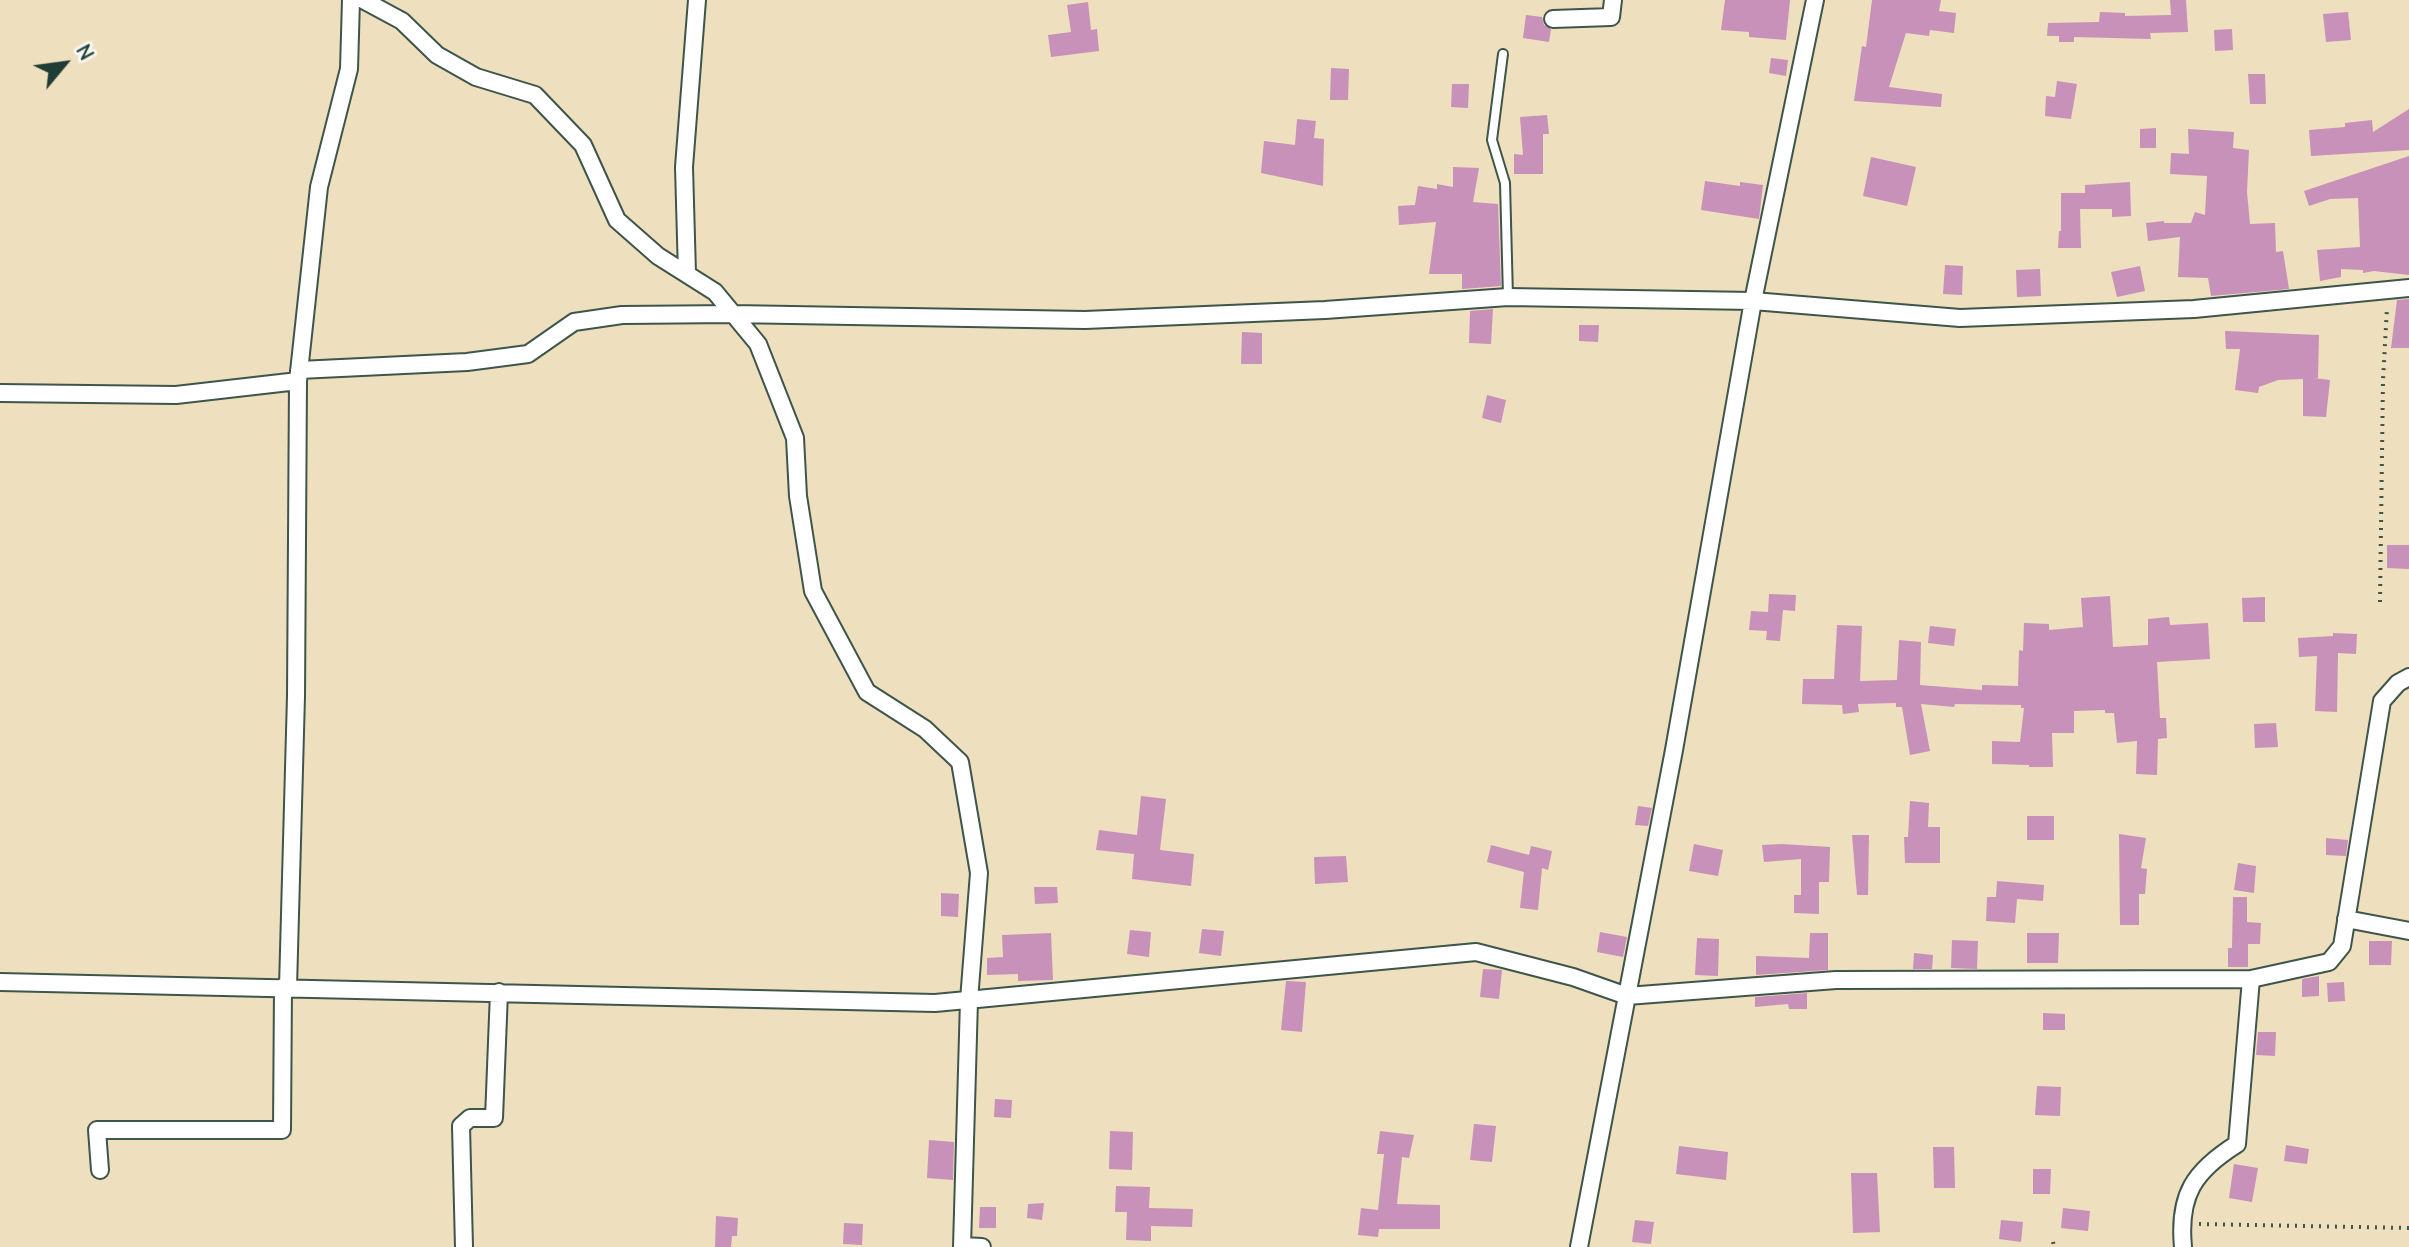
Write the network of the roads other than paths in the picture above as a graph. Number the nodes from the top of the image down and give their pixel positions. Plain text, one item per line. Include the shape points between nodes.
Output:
1 (351, 0) edge
2 (363, 0) edge
3 (697, 0) edge
4 (1613, 0) edge
5 (1815, 0) edge
6 (1553, 19) dead end
7 (1503, 54) dead end
8 (687, 274) junction
9 (2409, 288) edge
10 (1508, 297) junction
11 (1753, 301) junction
12 (733, 314) junction
13 (298, 376) junction
14 (0, 393) edge
15 (2409, 677) edge
16 (2346, 919) junction
17 (2409, 931) edge
18 (2251, 979) junction
19 (0, 982) edge
20 (286, 987) junction
21 (499, 992) junction
22 (1627, 996) junction
23 (969, 1000) junction
24 (100, 1170) dead end
25 (962, 1246) edge
26 (464, 1247) edge
27 (982, 1247) edge
28 (1579, 1247) edge
29 (2183, 1247) edge

1 - 13 street via 349,69 319,187
2 - 8 street via 402,21 437,55 476,77 535,95 583,145 617,220
3 - 8 street via 684,167
4 - 6 street via 1611,17
5 - 11 street
7 - 10 lane via 1492,140 1505,183
8 - 12 street via 715,292
9 - 11 street via 2194,309 1960,318
10 - 11 street
10 - 12 street via 1085,320
11 - 22 street
12 - 13 street via 622,315 574,322 528,354
12 - 23 street via 758,344 795,438 813,591 867,692 925,729 960,762 979,873
13 - 14 street via 176,395
13 - 20 street via 296,696
15 - 16 street via 2382,701
16 - 17 street
16 - 18 street via 2342,946 2329,962
18 - 22 street via 1836,980
18 - 29 street via 2237,1144 2212,1159 2189,1189 2180,1223
19 - 20 street
20 - 21 street
20 - 24 street via 282,1130 97,1130
21 - 23 street
21 - 26 street via 494,1118 470,1118 461,1126
22 - 23 street via 1476,952
22 - 28 street
23 - 25 street
25 - 27 street

